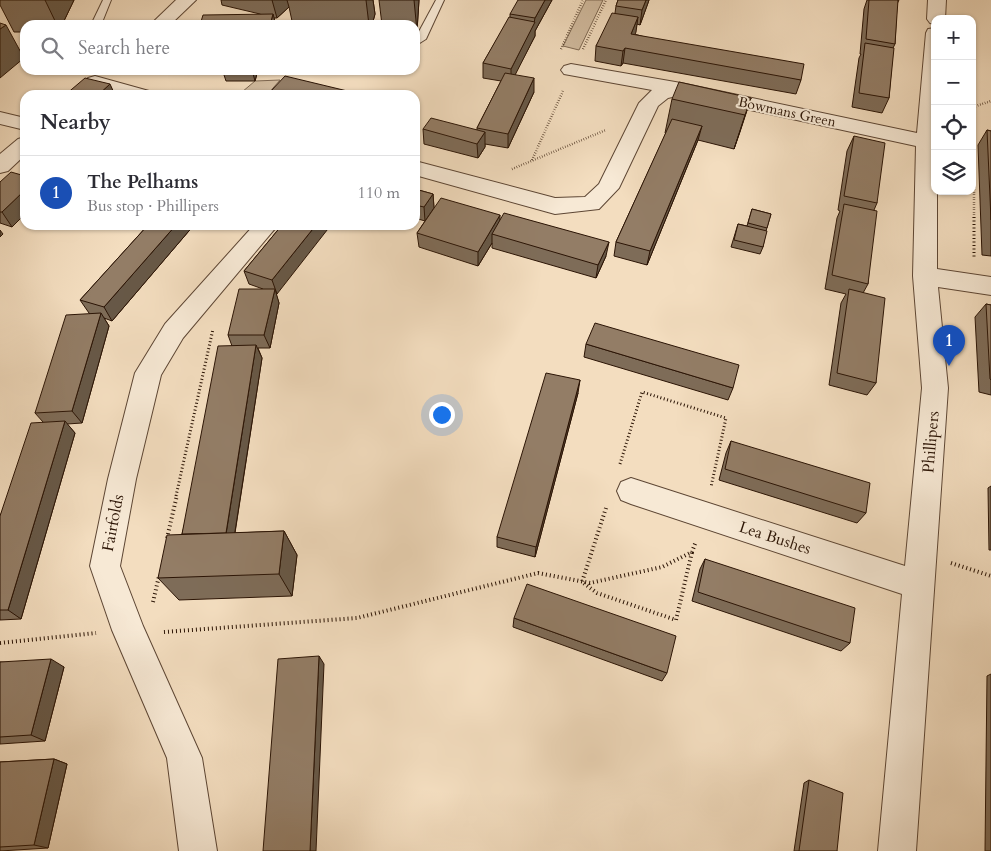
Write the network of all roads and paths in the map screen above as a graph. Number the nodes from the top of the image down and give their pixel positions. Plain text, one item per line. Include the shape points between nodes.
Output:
1 (107, 0) edge
2 (187, 0) edge
3 (440, 0) edge
4 (583, 0) edge
5 (606, 0) edge
6 (937, 0) edge
7 (936, 15) edge
8 (98, 20) edge
9 (164, 20) edge
10 (420, 39) edge
11 (567, 50) dead end
12 (581, 52) dead end
13 (933, 60) edge
14 (571, 70) joint
15 (95, 82) edge
16 (681, 89) junction
17 (124, 90) edge
18 (991, 101) edge
19 (976, 106) edge
20 (0, 118) edge
21 (20, 123) edge
22 (637, 128) junction
23 (927, 142) junction
24 (20, 148) edge
25 (975, 150) edge
26 (531, 162) junction
27 (0, 166) edge
28 (420, 169) edge
29 (473, 184) junction
30 (263, 230) edge
31 (925, 276) junction
32 (982, 284) edge
33 (212, 288) junction
34 (631, 491) dead end
35 (166, 541) edge
36 (692, 552) dead end
37 (922, 553) junction
38 (160, 570) edge
39 (991, 576) edge
40 (919, 584) junction
41 (140, 631) junction
42 (0, 643) edge
43 (198, 851) edge
44 (897, 851) edge

1 - 8 lane
2 - 9 street
3 - 10 lane
4 - 11 path via 560,48
5 - 12 path
6 - 7 street
13 - 23 street, Phillipers
14 - 16 street
14 - 26 path
15 - 17 street
16 - 22 street, Bowmans Green via 661,93 650,103
16 - 23 street, Bowmans Green
18 - 19 path
20 - 21 street
22 - 26 path via 611,120 605,130
22 - 29 street, Bowmans Green via 608,188 591,204 556,206
23 - 31 street, Phillipers
24 - 27 street
25 - 32 path
26 - 29 path
28 - 29 street, Bowmans Green
30 - 33 street, Fairfolds
31 - 32 street
31 - 37 street, Phillipers via 935,388
33 - 35 path via 220,299
33 - 41 street, Fairfolds via 174,331 148,373 122,479 105,566
34 - 40 street, Lea Bushes
36 - 41 path via 662,567 590,583 538,573 357,618
37 - 39 path
37 - 40 street, Phillipers
38 - 41 path via 149,619
40 - 44 street, Phillipers
41 - 42 path
41 - 43 street, Fairfolds via 184,758

